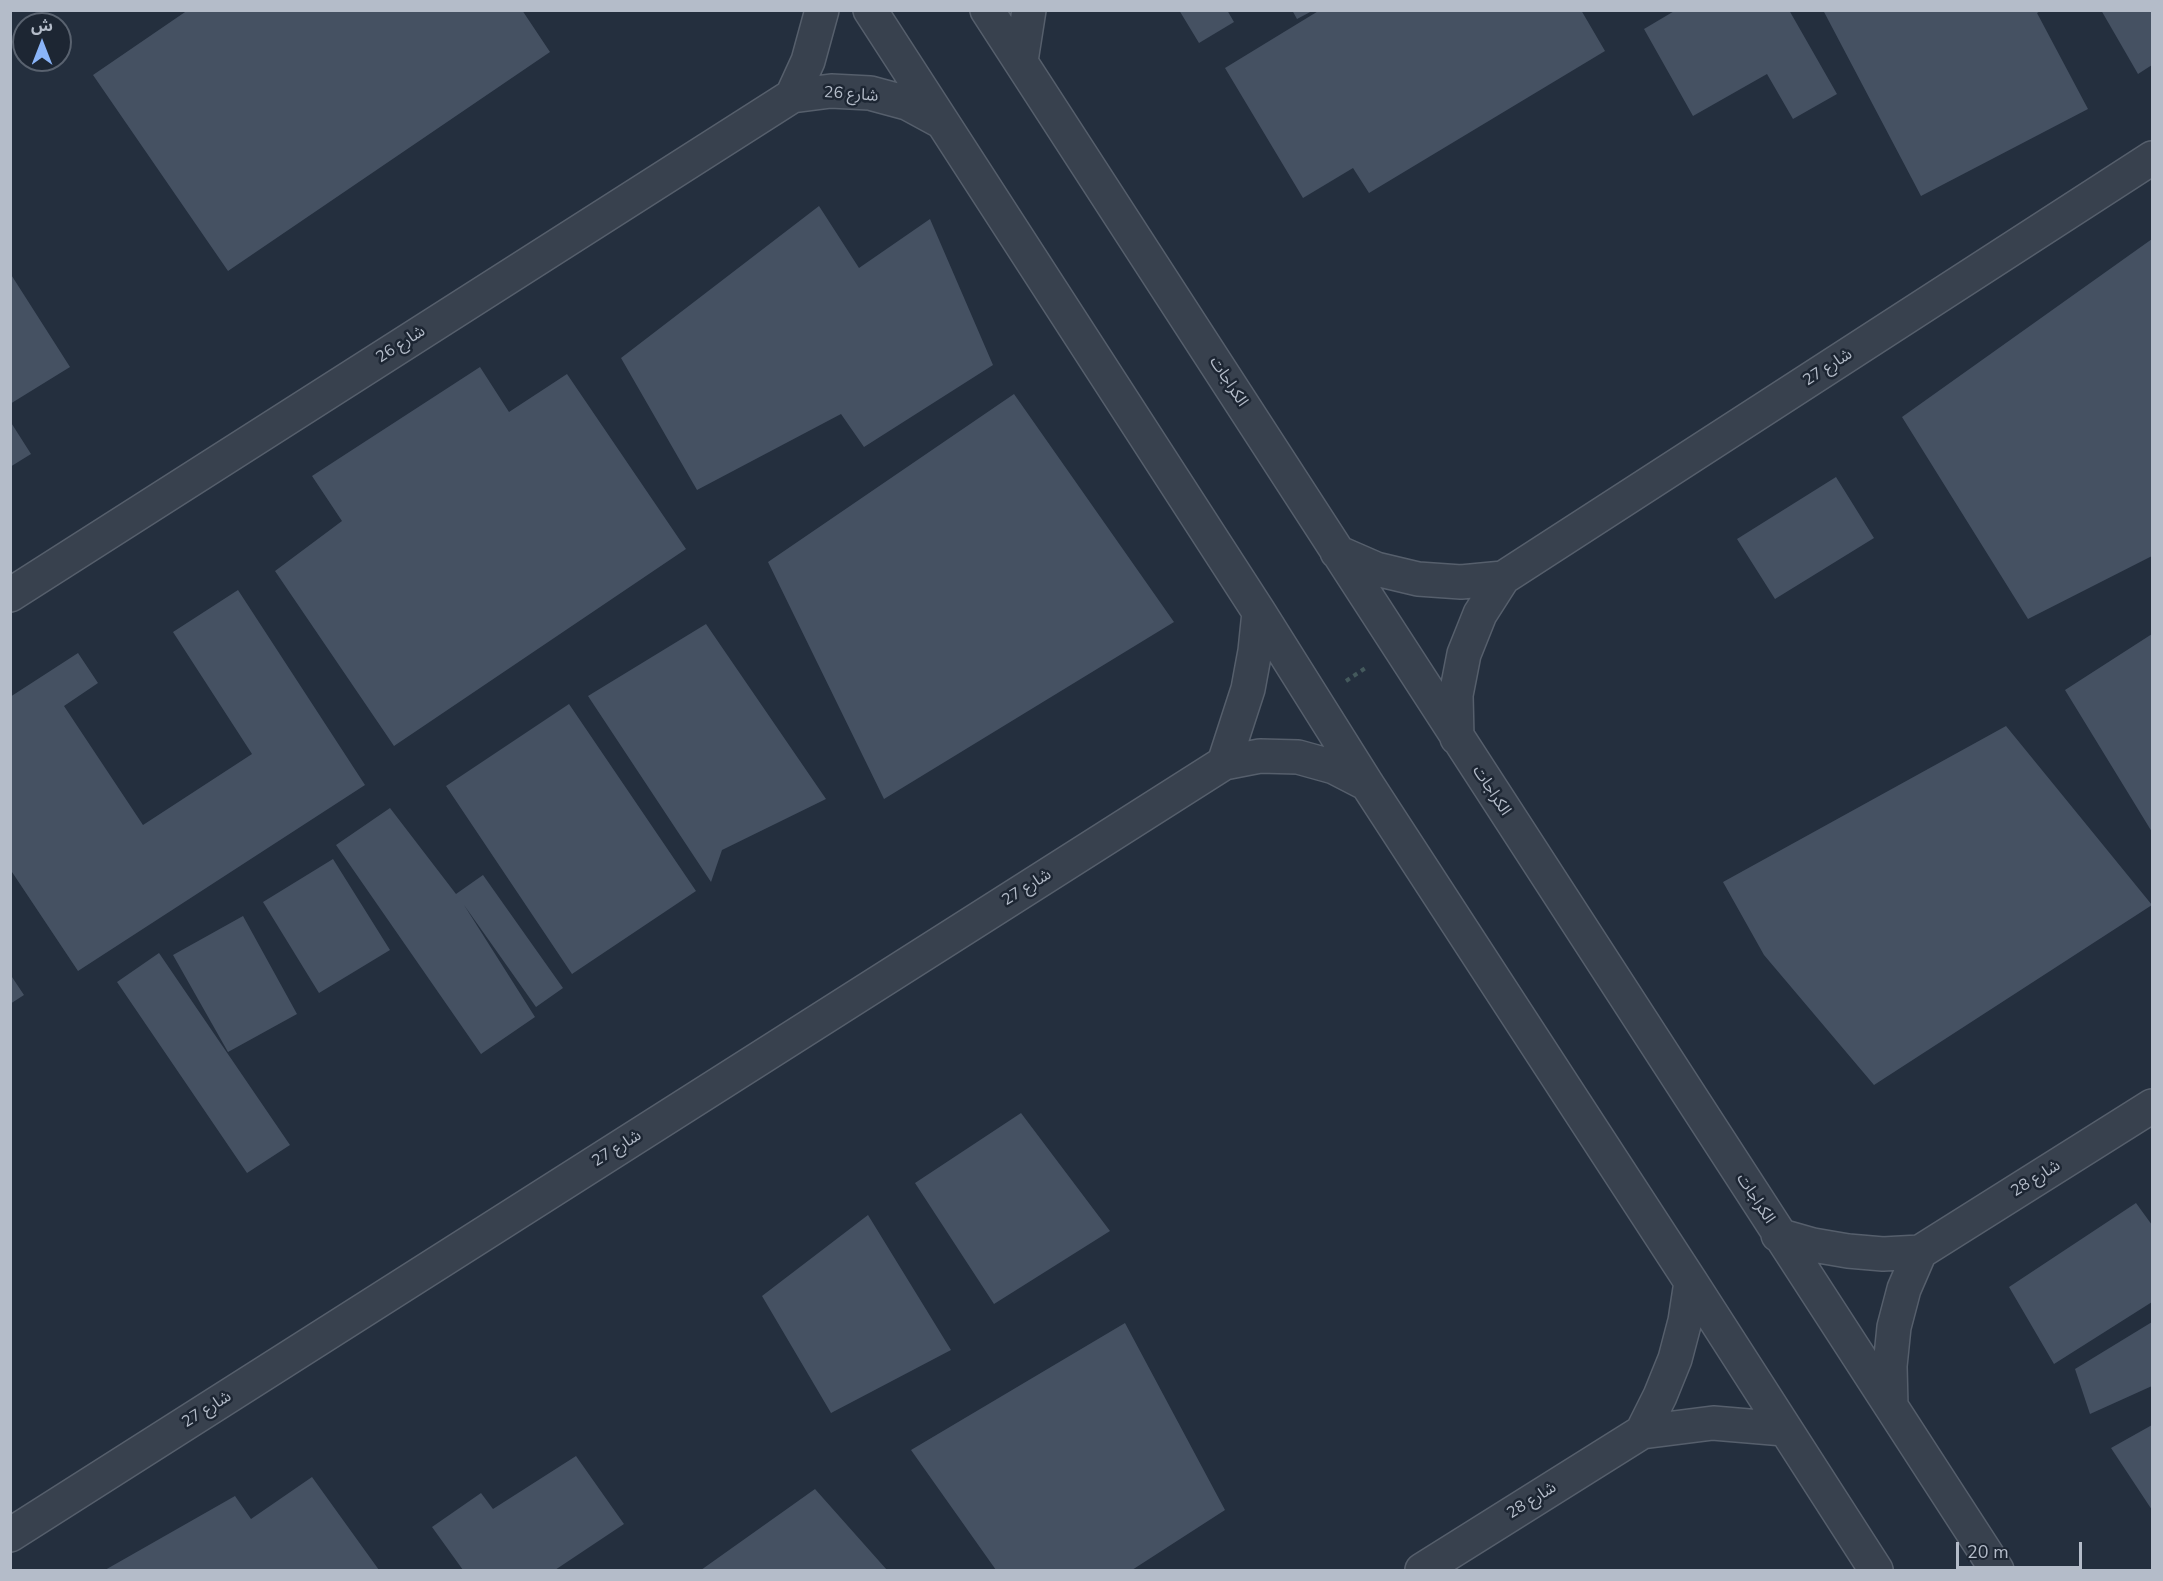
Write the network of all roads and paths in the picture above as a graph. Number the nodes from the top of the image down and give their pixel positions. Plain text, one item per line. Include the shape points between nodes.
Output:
1 (822, 10) edge
2 (870, 10) edge
3 (987, 10) edge
4 (1029, 10) edge
5 (1021, 61) junction
6 (792, 96) junction
7 (942, 122) junction
8 (2152, 158) edge
9 (1337, 552) junction
10 (1503, 578) junction
11 (10, 595) edge
12 (1259, 612) junction
13 (1398, 647) junction
14 (1315, 701) junction
15 (1457, 738) junction
16 (1224, 763) junction
17 (1367, 784) junction
18 (2152, 1106) edge
19 (1778, 1235) junction
20 (1920, 1252) junction
21 (1691, 1282) junction
22 (1891, 1406) junction
23 (1784, 1429) junction
24 (1642, 1432) junction
25 (10, 1535) edge
26 (1422, 1570) edge
27 (1875, 1570) edge
28 (1997, 1570) edge

1 - 6 street via 808,61
2 - 7 street
3 - 5 street, الكراجات
4 - 5 street
5 - 9 street, الكراجات
6 - 7 street, شارع 26 via 831,91 870,93 907,103
6 - 11 street, شارع 26
7 - 12 street
8 - 10 street, شارع 27
9 - 10 street, شارع 27 via 1418,579 1461,582
9 - 13 street, الكراجات
10 - 15 street, شارع 27 via 1480,614 1464,654 1456,695
12 - 14 street
12 - 16 street via 1248,689
13 - 14 path
13 - 15 street, الكراجات
14 - 17 street
15 - 19 street, الكراجات
16 - 17 street, شارع 27 via 1260,756 1298,757 1334,767
16 - 25 street, شارع 27
17 - 21 street
18 - 20 street, شارع 28
19 - 20 street, شارع 28 via 1848,1251
19 - 22 street, الكراجات
20 - 22 street via 1904,1289 1894,1328
21 - 23 street
21 - 24 street via 1675,1359
22 - 28 street, الكراجات
23 - 24 street, شارع 28 via 1713,1424
23 - 27 street
24 - 26 street, شارع 28

